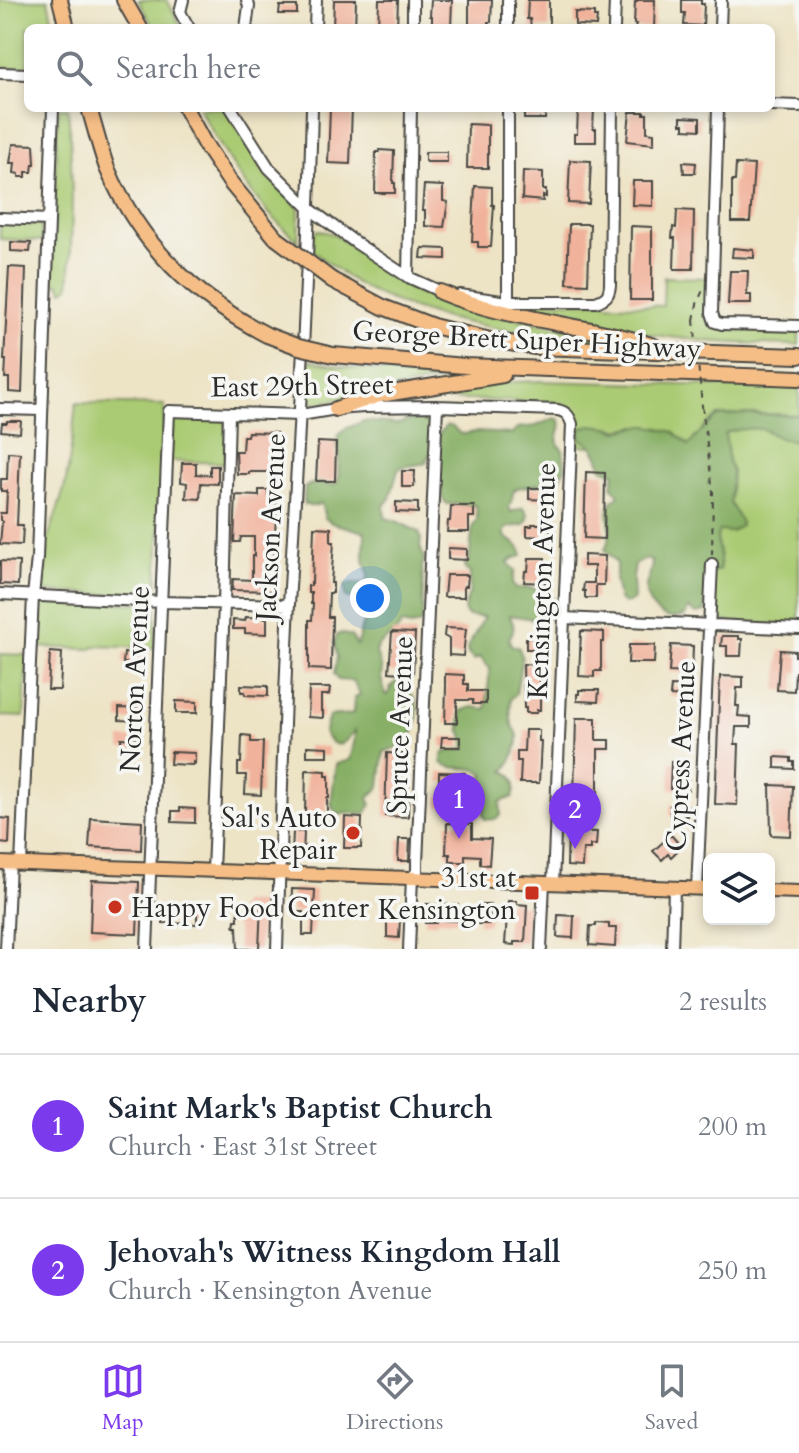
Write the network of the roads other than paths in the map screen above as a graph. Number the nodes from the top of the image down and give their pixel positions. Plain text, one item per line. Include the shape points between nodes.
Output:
1 (60, 0) edge
2 (124, 0) edge
3 (183, 0) edge
4 (247, 0) edge
5 (316, 0) edge
6 (413, 0) edge
7 (508, 0) edge
8 (615, 0) edge
9 (721, 0) edge
10 (66, 24) edge
11 (138, 24) edge
12 (187, 24) edge
13 (247, 24) edge
14 (315, 24) edge
15 (413, 24) edge
16 (508, 24) edge
17 (614, 24) edge
18 (720, 24) edge
19 (0, 73) edge
20 (24, 74) edge
21 (775, 105) edge
22 (799, 106) edge
23 (53, 112) edge
24 (90, 112) edge
25 (187, 112) edge
26 (234, 112) edge
27 (312, 112) edge
28 (411, 112) edge
29 (508, 112) edge
30 (612, 112) edge
31 (718, 112) edge
32 (310, 209) junction
33 (0, 218) edge
34 (49, 220) junction
35 (408, 277) junction
36 (440, 292) junction
37 (508, 302) junction
38 (799, 326) edge
39 (669, 352) junction
40 (799, 356) edge
41 (545, 369) junction
42 (799, 378) edge
43 (437, 406) junction
44 (0, 409) edge
45 (336, 409) junction
46 (42, 410) junction
47 (169, 411) joint
48 (229, 413) junction
49 (301, 415) junction
50 (712, 564) road end
51 (0, 594) edge
52 (33, 596) junction
53 (162, 602) junction
54 (224, 604) junction
55 (289, 605) junction
56 (564, 618) junction
57 (710, 626) junction
58 (799, 629) edge
59 (704, 853) edge
60 (10, 864) edge
61 (150, 869) junction
62 (213, 871) junction
63 (279, 874) junction
64 (412, 877) junction
65 (548, 882) junction
66 (674, 888) junction
67 (703, 889) edge
68 (775, 891) edge
69 (799, 892) edge
70 (4, 922) edge
71 (6, 949) edge
72 (147, 949) edge
73 (277, 949) edge
74 (409, 949) edge
75 (541, 949) edge
76 (672, 949) edge

1 - 10 highway
2 - 11 highway
3 - 12 street via 180,12
4 - 13 street
5 - 14 street
6 - 15 street
7 - 16 street
8 - 17 street
9 - 18 street
19 - 20 street
21 - 22 street
23 - 34 street
24 - 41 highway, George Brett Super Highway, bridge via 107,167 136,223 181,277 238,320 299,347 333,355
25 - 39 highway, George Brett Super Highway, bridge via 230,182 276,238 332,280 383,307 490,340
26 - 32 street via 269,168
27 - 32 street, Jackson Avenue
28 - 35 street
29 - 37 street
30 - 37 street via 609,293 596,302
31 - 38 street via 711,296 715,322
32 - 35 street
32 - 49 street, Jackson Avenue
33 - 34 street
34 - 46 street
35 - 36 street
36 - 37 street
36 - 39 highway via 468,304 624,336
39 - 40 highway, George Brett Super Highway
41 - 42 highway, George Brett Super Highway
41 - 45 highway via 379,395
43 - 45 street, East 29th Street
43 - 56 street, Kensington Avenue via 558,410 569,416
43 - 64 street, Spruce Avenue via 417,872
44 - 46 street
45 - 49 street, East 29th Street
46 - 52 street
47 - 48 street, East 29th Street
47 - 53 street, Norton Avenue
48 - 49 street, East 29th Street
48 - 54 street
49 - 55 street, Jackson Avenue
50 - 57 street, Cypress Avenue
51 - 52 street
52 - 53 street
52 - 60 street
53 - 54 street
53 - 61 street, Norton Avenue
54 - 55 street
54 - 62 street
55 - 63 street, Jackson Avenue
56 - 57 street
56 - 65 street, Kensington Avenue
57 - 58 street
57 - 59 street, Cypress Avenue
60 - 61 main road
60 - 70 street
61 - 62 main road
61 - 72 street, Norton Avenue
62 - 63 main road
63 - 64 main road
63 - 73 street, Jackson Avenue
64 - 65 main road
64 - 74 street, Spruce Avenue
65 - 66 main road
65 - 75 street, Kensington Avenue
66 - 67 main road
66 - 76 street, Cypress Avenue
68 - 69 main road
70 - 71 street

